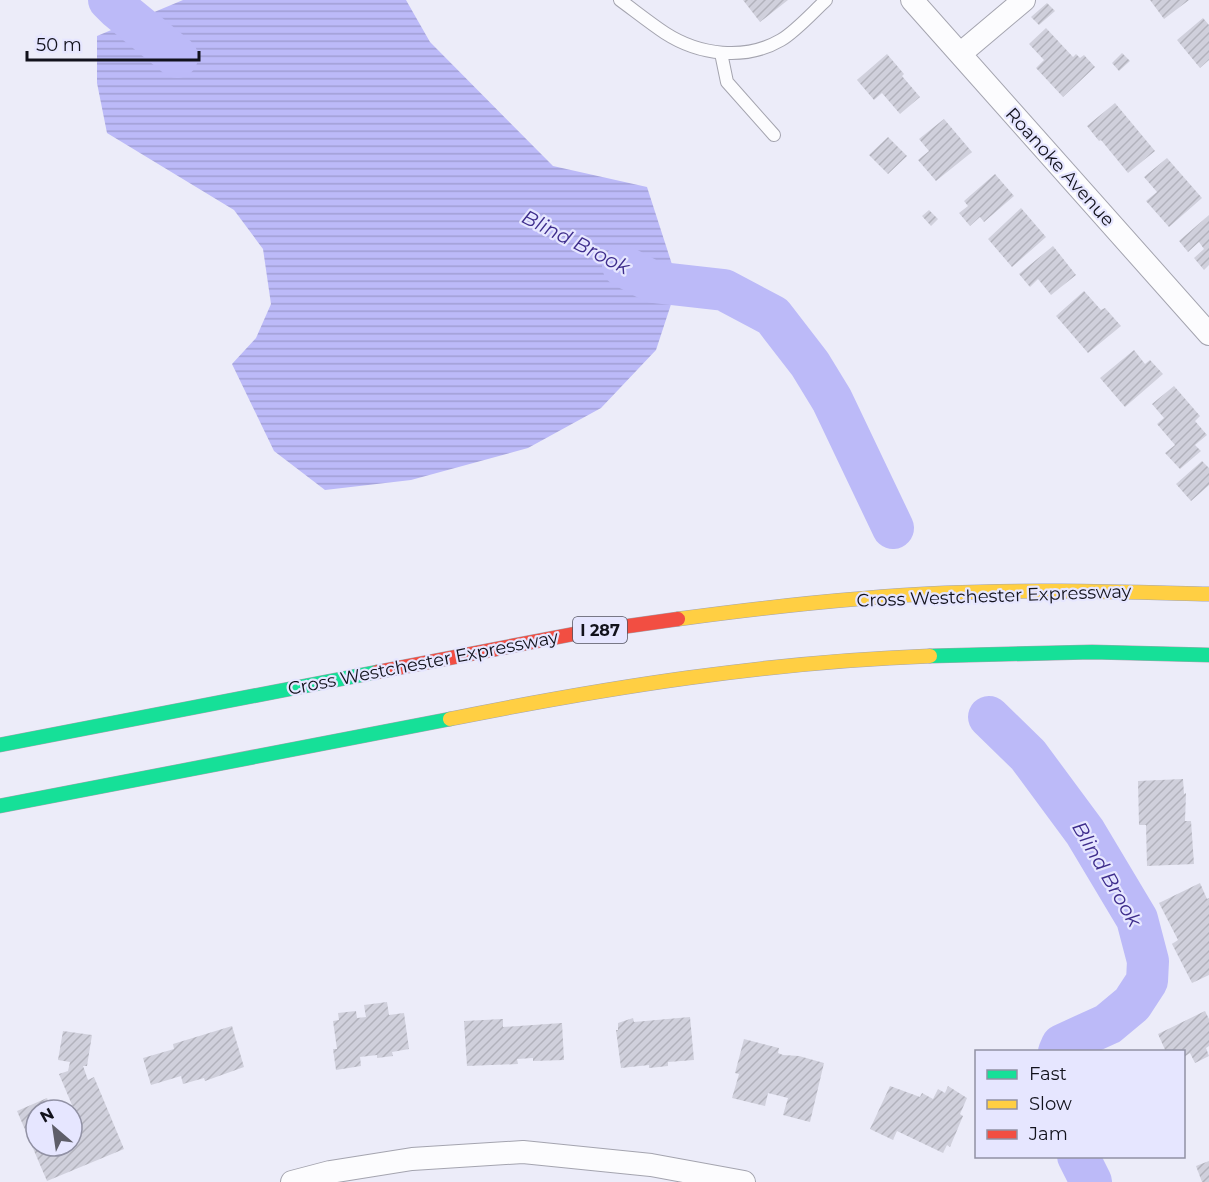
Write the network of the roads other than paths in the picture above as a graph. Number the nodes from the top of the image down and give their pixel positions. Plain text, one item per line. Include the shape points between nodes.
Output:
1 (620, 0) edge
2 (826, 0) edge
3 (912, 0) edge
4 (1023, 0) edge
5 (721, 52) junction
6 (960, 54) junction
7 (774, 135) dead end
8 (1209, 334) edge
9 (1209, 594) edge
10 (1209, 655) edge
11 (0, 745) edge
12 (0, 806) edge
13 (292, 1182) edge
14 (744, 1182) edge

1 - 5 lane via 666,34 694,47
2 - 5 lane via 781,40 750,52
3 - 6 street, Roanoke Avenue
4 - 6 street
5 - 7 lane via 727,82
6 - 8 street, Roanoke Avenue
9 - 11 highway, Cross Westchester Expressway / I 287 via 975,592 756,609 569,635
10 - 12 highway via 947,654 743,670 544,700
13 - 14 street via 412,1159 524,1152 651,1165

